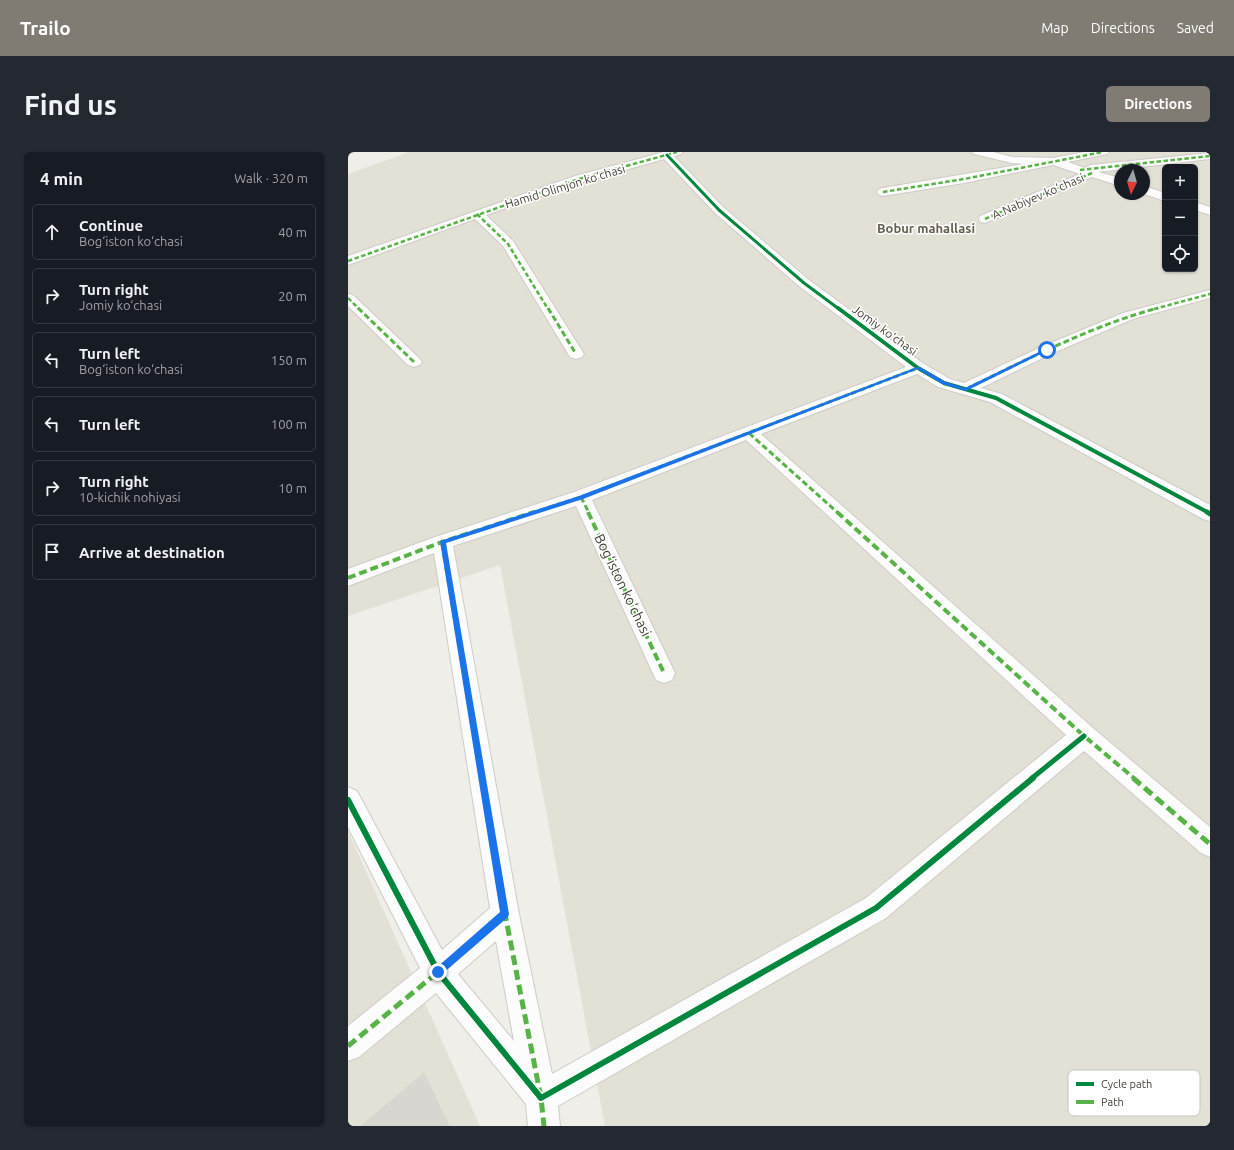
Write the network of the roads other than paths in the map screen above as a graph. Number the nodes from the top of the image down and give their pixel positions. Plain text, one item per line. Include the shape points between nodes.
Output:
1 (978, 152) edge
2 (1103, 152) edge
3 (672, 153) edge
4 (1210, 156) edge
5 (1051, 162) junction
6 (1086, 172) junction
7 (1114, 180) edge
8 (884, 192) dead end
9 (1150, 192) edge
10 (1162, 196) edge
11 (1198, 207) edge
12 (1210, 211) edge
13 (477, 214) junction
14 (985, 219) dead end
15 (348, 261) edge
16 (1210, 294) edge
17 (348, 298) edge
18 (576, 354) dead end
19 (414, 362) dead end
20 (918, 368) junction
21 (966, 390) junction
22 (749, 433) junction
23 (581, 497) junction
24 (1210, 514) edge
25 (442, 542) junction
26 (348, 578) edge
27 (664, 672) dead end
28 (1084, 736) junction
29 (348, 800) edge
30 (1210, 844) edge
31 (505, 914) junction
32 (438, 972) junction
33 (348, 1046) edge
34 (541, 1098) junction
35 (544, 1126) edge

1 - 5 street via 1012,160
2 - 5 street
3 - 13 street, Hamid Olimjon ko‘chasi
3 - 20 street, Jomiy ko‘chasi via 719,210 804,283
4 - 6 street
5 - 6 street
5 - 8 street
6 - 7 street
6 - 14 street, A.Nabiyev ko‘chasi
9 - 10 street
11 - 12 street
13 - 15 street, Hamid Olimjon ko‘chasi
13 - 18 street via 508,244
16 - 21 street via 1128,316 1047,350
17 - 19 street
20 - 21 street, Jomiy ko‘chasi via 944,383
20 - 22 street
21 - 24 street, Jomiy ko‘chasi via 996,398
22 - 23 street
22 - 28 street
23 - 25 street
23 - 27 street, Bog‘iston ko‘chasi
25 - 26 street
25 - 31 street
28 - 30 street
28 - 34 street via 876,908
29 - 32 street
31 - 32 street
31 - 34 street
32 - 33 street
32 - 34 street
34 - 35 street

